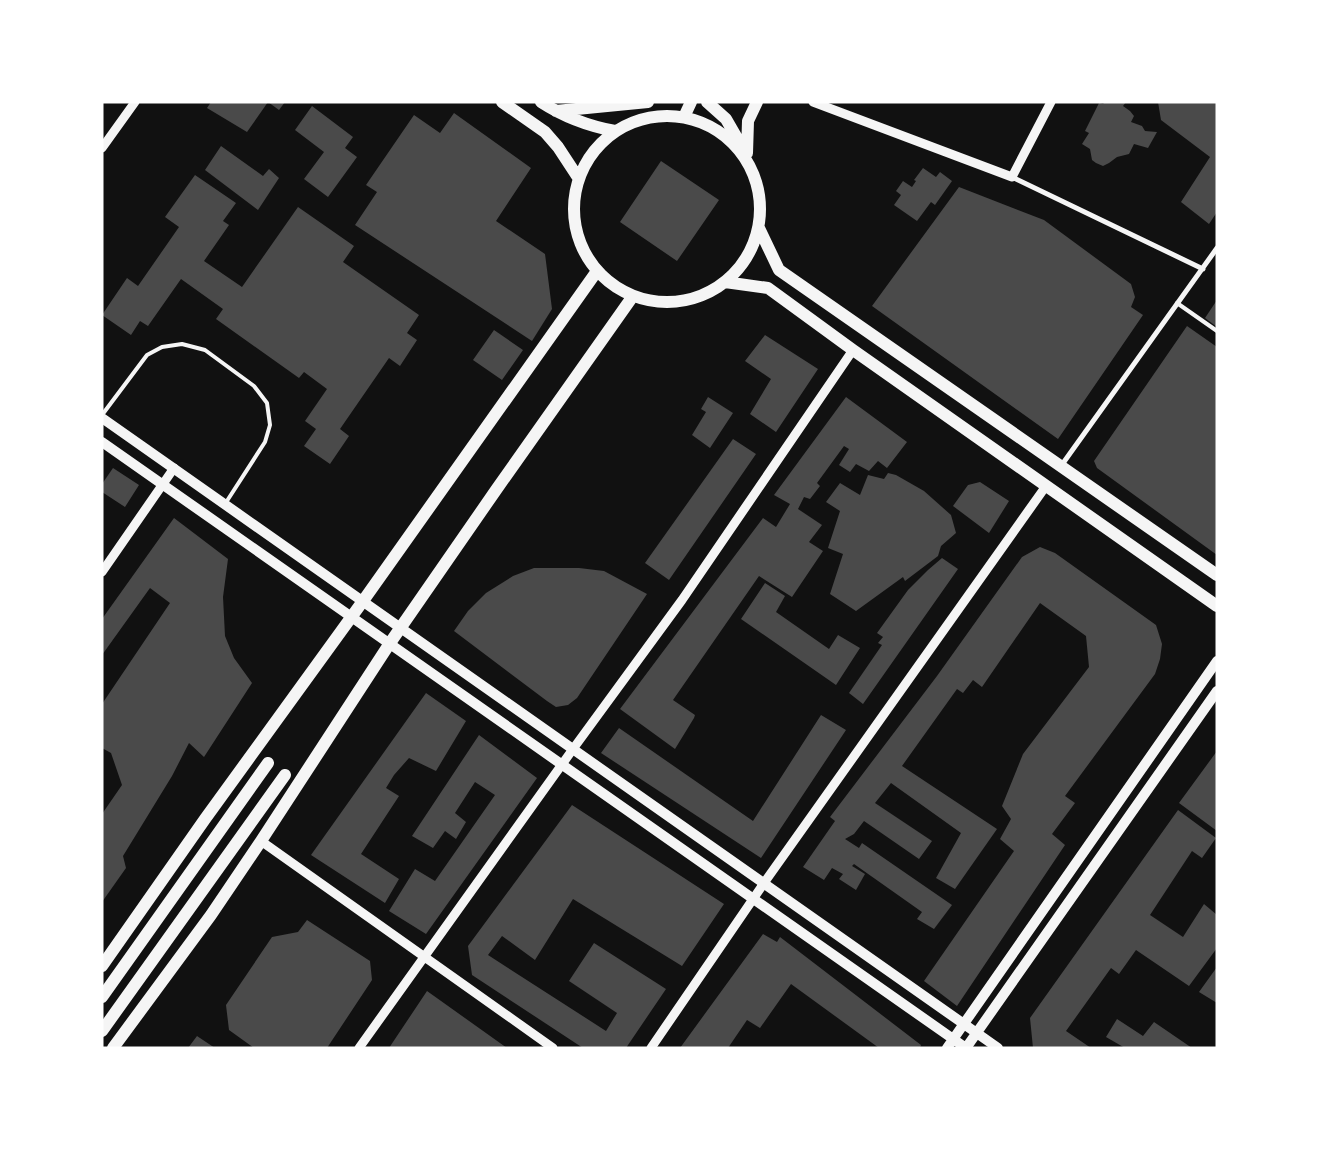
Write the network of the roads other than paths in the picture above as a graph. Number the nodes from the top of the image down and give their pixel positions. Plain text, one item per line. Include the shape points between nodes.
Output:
1 (135, 102) edge
2 (502, 102) edge
3 (541, 102) edge
4 (648, 102) edge
5 (692, 102) edge
6 (707, 102) edge
7 (757, 102) edge
8 (813, 102) edge
9 (1051, 102) edge
10 (556, 111) junction
11 (684, 117) junction
12 (615, 131) junction
13 (102, 148) edge
14 (747, 160) junction
15 (1012, 177) junction
16 (579, 179) junction
17 (759, 228) junction
18 (1217, 248) edge
19 (1203, 268) junction
20 (597, 271) junction
21 (725, 282) junction
22 (633, 296) junction
23 (1177, 303) junction
24 (1217, 331) edge
25 (853, 350) junction
26 (102, 417) edge
27 (102, 442) edge
28 (1061, 466) junction
29 (174, 468) junction
30 (163, 484) junction
31 (1046, 486) junction
32 (225, 504) junction
33 (102, 572) edge
34 (1217, 575) edge
35 (363, 601) junction
36 (1217, 606) edge
37 (351, 617) junction
38 (401, 628) junction
39 (390, 643) junction
40 (1217, 661) edge
41 (1217, 692) edge
42 (573, 749) junction
43 (268, 763) dead end
44 (562, 765) junction
45 (285, 775) dead end
46 (261, 841) junction
47 (764, 883) junction
48 (753, 898) junction
49 (211, 915) junction
50 (175, 929) junction
51 (425, 958) junction
52 (102, 966) edge
53 (102, 997) edge
54 (964, 1023) junction
55 (102, 1031) edge
56 (977, 1033) junction
57 (950, 1043) edge
58 (113, 1048) edge
59 (359, 1048) edge
60 (553, 1048) edge
61 (651, 1048) edge
62 (966, 1048) edge
63 (998, 1048) edge

1 - 13 street
2 - 16 main road via 545,132
3 - 10 main road
4 - 10 main road
5 - 11 main road
6 - 14 main road via 726,119
7 - 14 main road via 748,121
8 - 15 street
9 - 15 street
10 - 12 main road
11 - 12 main road via 648,117
11 - 14 main road via 720,132
12 - 16 main road via 593,152
14 - 17 main road via 759,193
15 - 19 street
16 - 20 main road via 574,203 576,227 580,243
17 - 21 main road via 738,270
17 - 28 main road via 779,270
18 - 19 street
19 - 23 street
20 - 22 main road
20 - 35 main road
21 - 22 main road via 700,297 686,300 657,302
21 - 25 main road via 768,288
22 - 38 main road
23 - 24 lane
23 - 28 street
25 - 31 main road
25 - 42 street via 682,600
26 - 29 main road
26 - 32 lane via 147,355 162,347 182,344 205,350 254,386 267,403 270,425 266,442
27 - 30 main road
28 - 34 main road
29 - 30 street
29 - 32 main road
30 - 33 street
30 - 37 main road
31 - 36 main road
31 - 47 street
32 - 35 main road
35 - 37 main road
35 - 38 main road
37 - 39 main road
37 - 52 main road
38 - 39 main road
38 - 42 main road
39 - 44 main road
39 - 46 main road
40 - 54 main road
41 - 56 main road
42 - 44 street
42 - 47 main road
43 - 53 main road
44 - 48 main road
44 - 51 street
45 - 50 main road
46 - 49 main road
46 - 51 street
47 - 48 street
47 - 54 main road
48 - 57 main road
48 - 61 street
49 - 50 main road
49 - 58 main road
50 - 55 main road
51 - 59 street
51 - 60 street
54 - 56 main road
54 - 57 main road
56 - 62 main road
56 - 63 main road
57 - 62 main road

